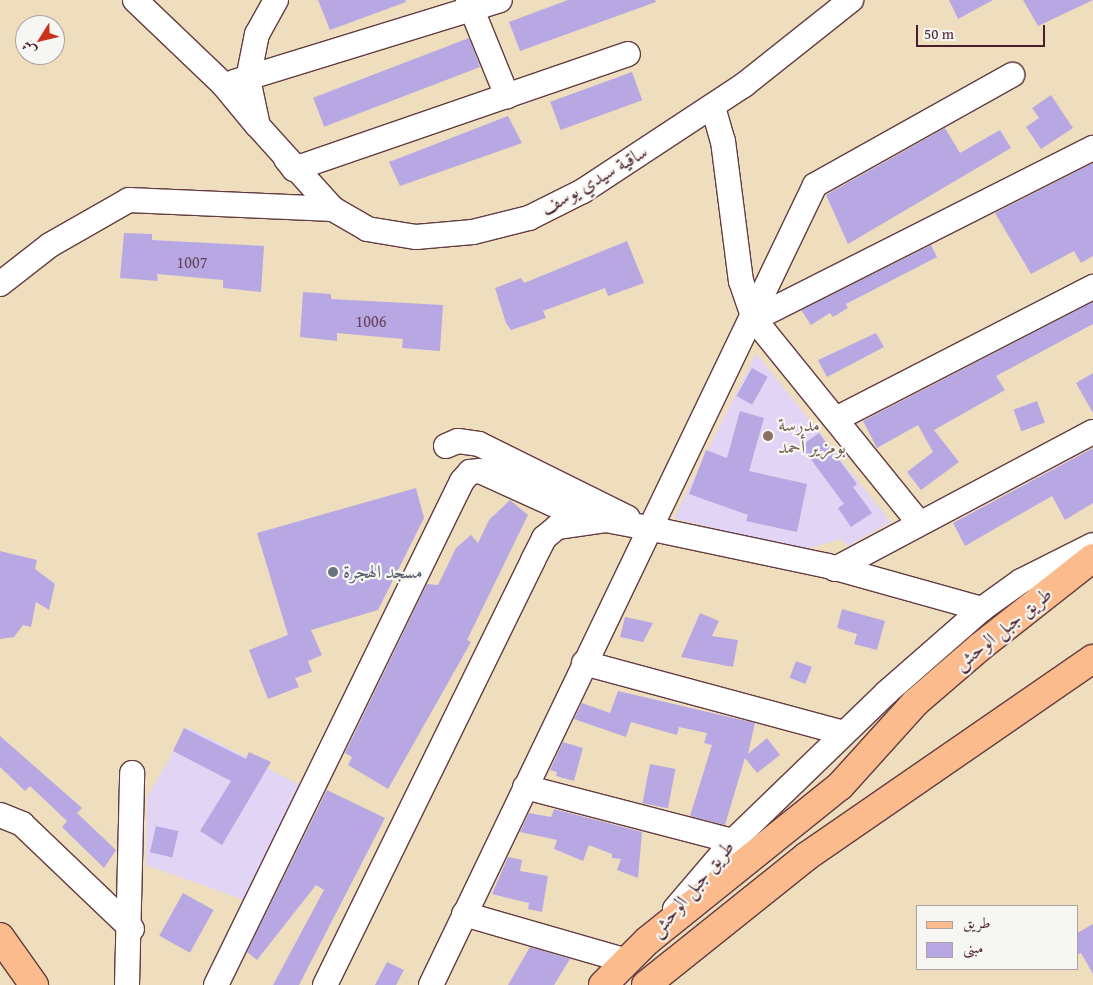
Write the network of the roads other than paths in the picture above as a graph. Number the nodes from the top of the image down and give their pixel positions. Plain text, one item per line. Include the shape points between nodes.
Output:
1 (135, 0) edge
2 (276, 0) edge
3 (500, 0) edge
4 (851, 0) edge
5 (470, 4) edge
6 (628, 54) dead end
7 (1012, 75) dead end
8 (248, 79) junction
9 (222, 84) junction
10 (507, 96) junction
11 (713, 107) junction
12 (1093, 148) edge
13 (294, 169) junction
14 (333, 209) junction
15 (0, 284) edge
16 (1093, 287) edge
17 (754, 319) junction
18 (836, 419) junction
19 (1093, 432) edge
20 (446, 446) dead end
21 (590, 521) junction
22 (919, 523) junction
23 (648, 528) junction
24 (1093, 545) edge
25 (1093, 558) edge
26 (835, 569) junction
27 (982, 609) junction
28 (1093, 658) edge
29 (584, 663) junction
30 (843, 733) junction
31 (132, 772) dead end
32 (525, 787) junction
33 (0, 815) edge
34 (733, 841) junction
35 (464, 914) junction
36 (132, 929) junction
37 (0, 937) edge
38 (647, 941) junction
39 (627, 961) junction
40 (34, 985) edge
41 (128, 985) edge
42 (216, 985) edge
43 (325, 985) edge
44 (431, 985) edge
45 (603, 985) edge
46 (646, 985) edge

1 - 9 street
2 - 8 street, ساقية سيدي يوسف via 257,34
3 - 5 street
4 - 11 street, ساقية سيدي يوسف
5 - 8 street
5 - 10 street
6 - 10 street
7 - 17 street via 815,185
8 - 9 street
8 - 13 street, ساقية سيدي يوسف via 258,126
9 - 13 street
10 - 13 street
11 - 14 street, ساقية سيدي يوسف via 583,191 529,218 473,232 416,237 367,229
11 - 17 street via 723,141 741,281
12 - 17 street
13 - 14 street, ساقية سيدي يوسف
14 - 15 street via 129,200 50,246
16 - 18 street
17 - 18 street
17 - 23 street
18 - 22 street
19 - 22 street
20 - 23 street via 458,441 479,444
21 - 23 street
21 - 42 street via 480,471 470,472 462,481
21 - 43 street via 557,527 544,538
22 - 26 street
23 - 26 street
23 - 29 street
24 - 27 street, طريق جبل الوحش via 1021,581
25 - 38 main road, طريق جبل الوحش via 916,702 840,786
26 - 27 street
27 - 30 street, طريق جبل الوحش
28 - 46 main road, طريق جبل الوحش via 807,856
29 - 30 street
29 - 32 street
30 - 34 street, طريق جبل الوحش
31 - 36 street
32 - 34 street
32 - 35 street
33 - 36 street via 22,824
34 - 38 street, طريق جبل الوحش
35 - 39 street
35 - 44 street
36 - 41 street
37 - 40 main road
38 - 39 main road
39 - 45 main road

